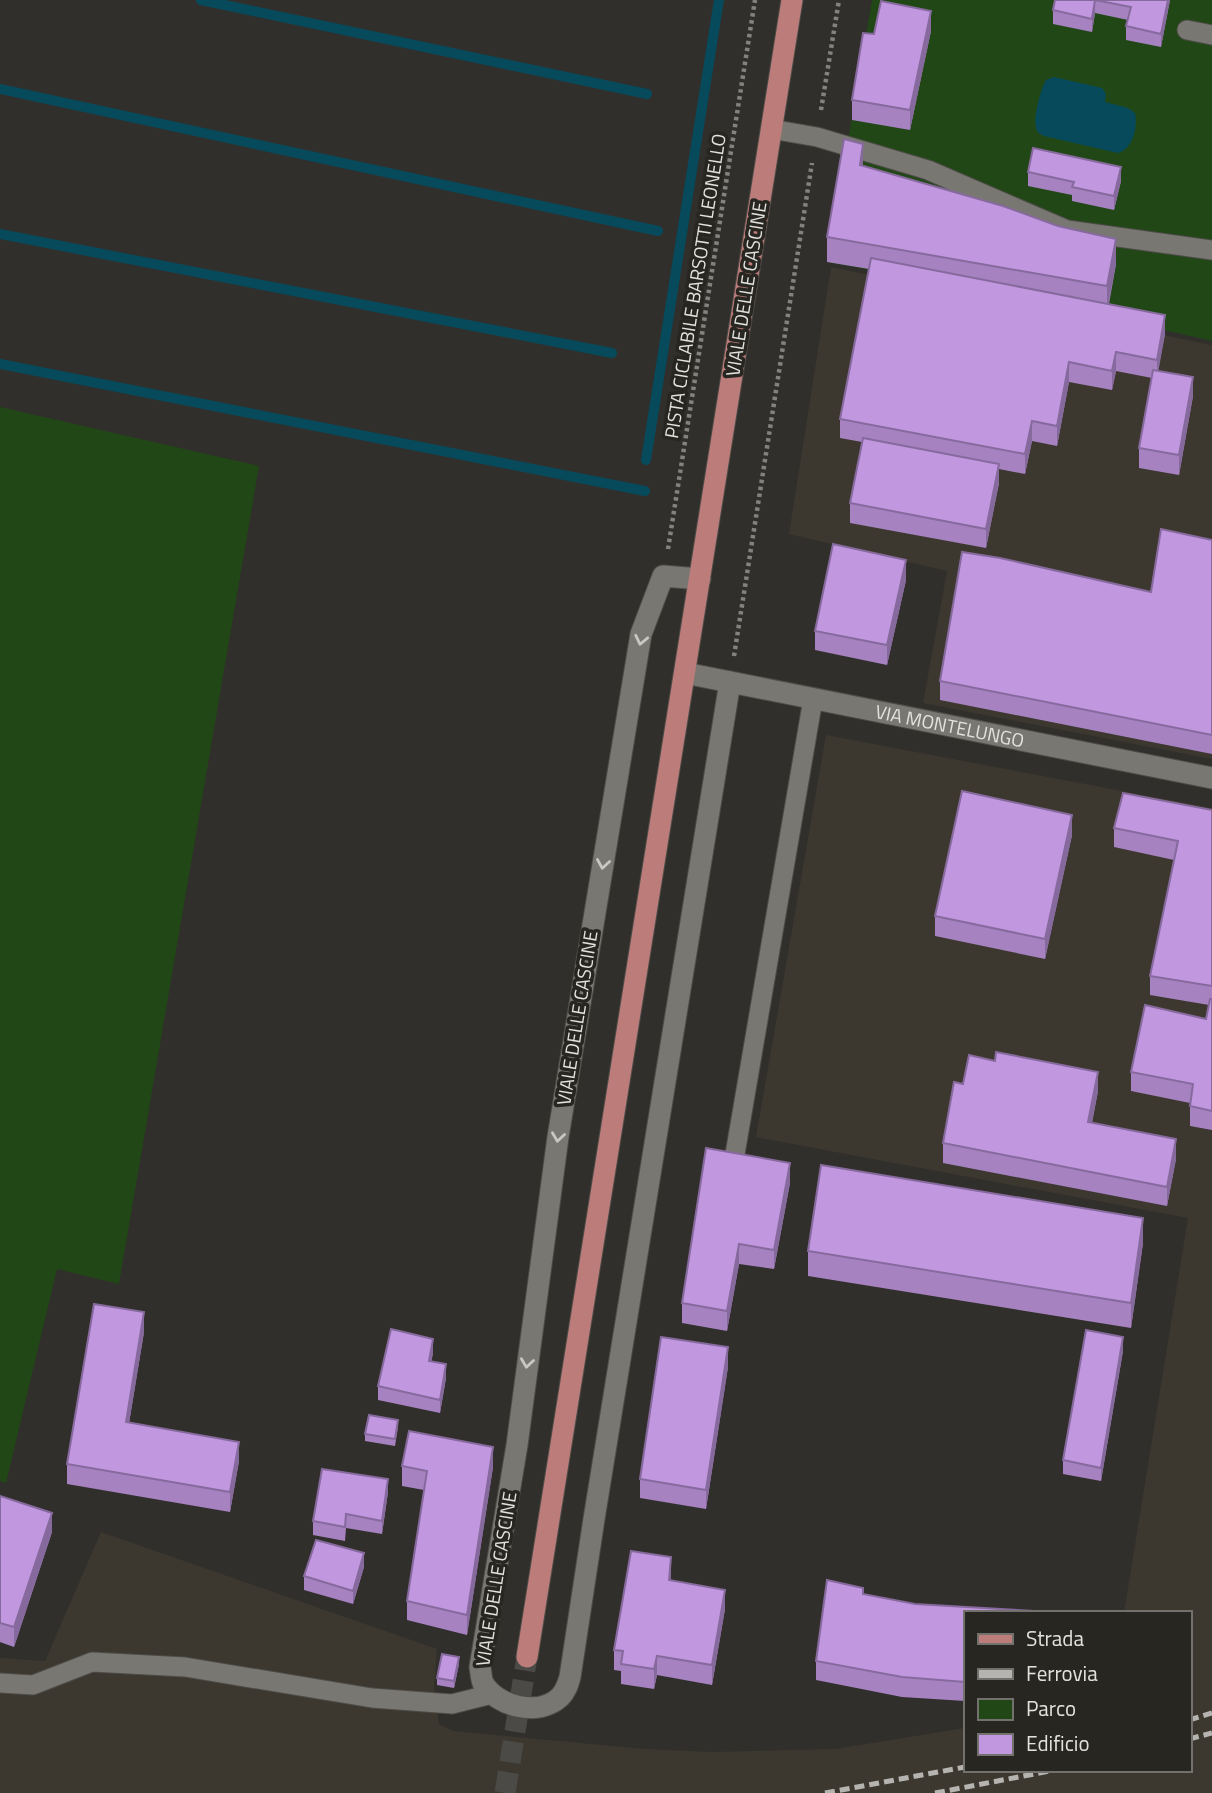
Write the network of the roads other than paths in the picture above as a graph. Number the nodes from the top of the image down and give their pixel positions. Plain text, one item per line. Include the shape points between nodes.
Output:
1 (792, 0) edge
2 (1187, 30) dead end
3 (1212, 35) edge
4 (771, 129) junction
5 (1212, 250) edge
6 (701, 579) junction
7 (685, 673) junction
8 (730, 682) junction
9 (813, 699) junction
10 (1212, 778) edge
11 (735, 1154) edge
12 (527, 1657) tunnel mouth
13 (0, 1683) edge
14 (492, 1694) junction

1 - 4 main road, VIALE DELLE CASCINE
2 - 3 lane
4 - 5 lane via 817,137 928,170 1068,230
4 - 6 main road, VIALE DELLE CASCINE
6 - 7 main road, VIALE DELLE CASCINE
6 -> 14 street, VIALE DELLE CASCINE via 663,576 641,634 560,1125 517,1445 480,1667 481,1679
7 - 8 street, VIA MONTELUNGO
7 - 12 main road, VIALE DELLE CASCINE
8 - 9 street, VIA MONTELUNGO
8 - 14 street, VIALE DELLE CASCINE via 570,1677 559,1698 545,1706 518,1706
9 - 10 street, VIA MONTELUNGO
9 - 11 lane
13 - 14 lane via 33,1685 92,1662 185,1667 372,1698 452,1704

